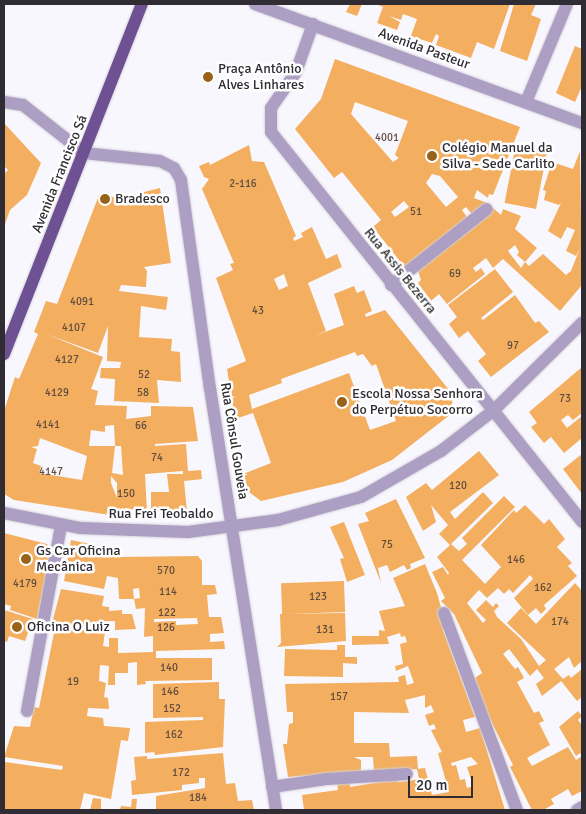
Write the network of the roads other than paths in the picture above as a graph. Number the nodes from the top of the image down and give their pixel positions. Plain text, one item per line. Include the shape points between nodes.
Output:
1 (142, 4) edge
2 (255, 4) edge
3 (567, 4) edge
4 (313, 24) junction
5 (4, 102) edge
6 (526, 102) junction
7 (582, 123) edge
8 (84, 153) junction
9 (487, 208) dead end
10 (391, 285) junction
11 (582, 323) edge
12 (4, 354) edge
13 (494, 410) junction
14 (4, 513) edge
15 (582, 522) edge
16 (60, 525) junction
17 (233, 528) junction
18 (444, 613) dead end
19 (27, 711) dead end
20 (407, 774) dead end
21 (272, 787) junction
22 (582, 807) edge
23 (276, 810) edge
24 (517, 810) edge
25 (577, 810) edge

1 - 8 main road, Avenida Francisco Sá
2 - 4 street, Avenida Pasteur
3 - 6 street
4 - 6 street, Avenida Pasteur
4 - 10 street, Rua Assis Bezerra via 296,72 271,108 270,132
5 - 8 street via 23,105
6 - 7 street, Avenida Pasteur
8 - 12 main road, Avenida Francisco Sá
8 - 17 street, Rua Cônsul Gouveia via 160,161 174,168 182,180
9 - 10 street
10 - 13 street, Rua Assis Bezerra
11 - 13 street, Rua Frei Teobaldo
13 - 15 street, Rua Assis Bezerra
13 - 17 street, Rua Frei Teobaldo via 441,451 361,497 278,520
14 - 16 street, Rua Frei Teobaldo
16 - 17 street, Rua Frei Teobaldo via 143,532
16 - 19 street
17 - 21 street, Rua Cônsul Gouveia
18 - 24 street
20 - 21 street via 327,779
21 - 23 street, Rua Cônsul Gouveia
22 - 25 street

